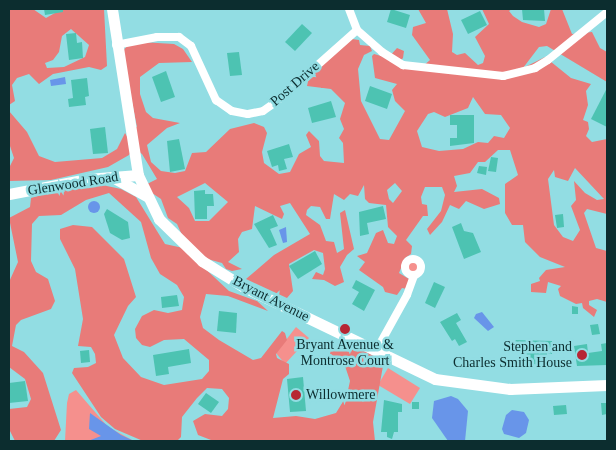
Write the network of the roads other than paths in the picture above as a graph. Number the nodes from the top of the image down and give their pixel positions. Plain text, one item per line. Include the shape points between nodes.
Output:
1 (112, 9) edge
2 (349, 9) edge
3 (607, 12) edge
4 (356, 30) junction
5 (116, 45) junction
6 (138, 175) junction
7 (110, 177) junction
8 (9, 194) edge
9 (147, 196) junction
10 (414, 276) dead end
11 (376, 351) junction
12 (607, 385) edge

1 - 5 main road, Bryant Avenue
2 - 4 street
3 - 4 street via 536,68 503,76 403,65
4 - 5 street, Post Drive via 276,102 262,111 248,114 232,111 216,100 191,46 179,37 172,35
5 - 6 main road, Bryant Avenue
6 - 7 main road, Glenwood Road
6 - 9 main road, Bryant Avenue
7 - 8 main road, Glenwood Road
7 - 9 main road
9 - 11 main road, Bryant Avenue via 172,234 202,261 244,287
10 - 11 street via 407,296
11 - 12 main road, Bryant Avenue via 425,375 448,382 510,389

